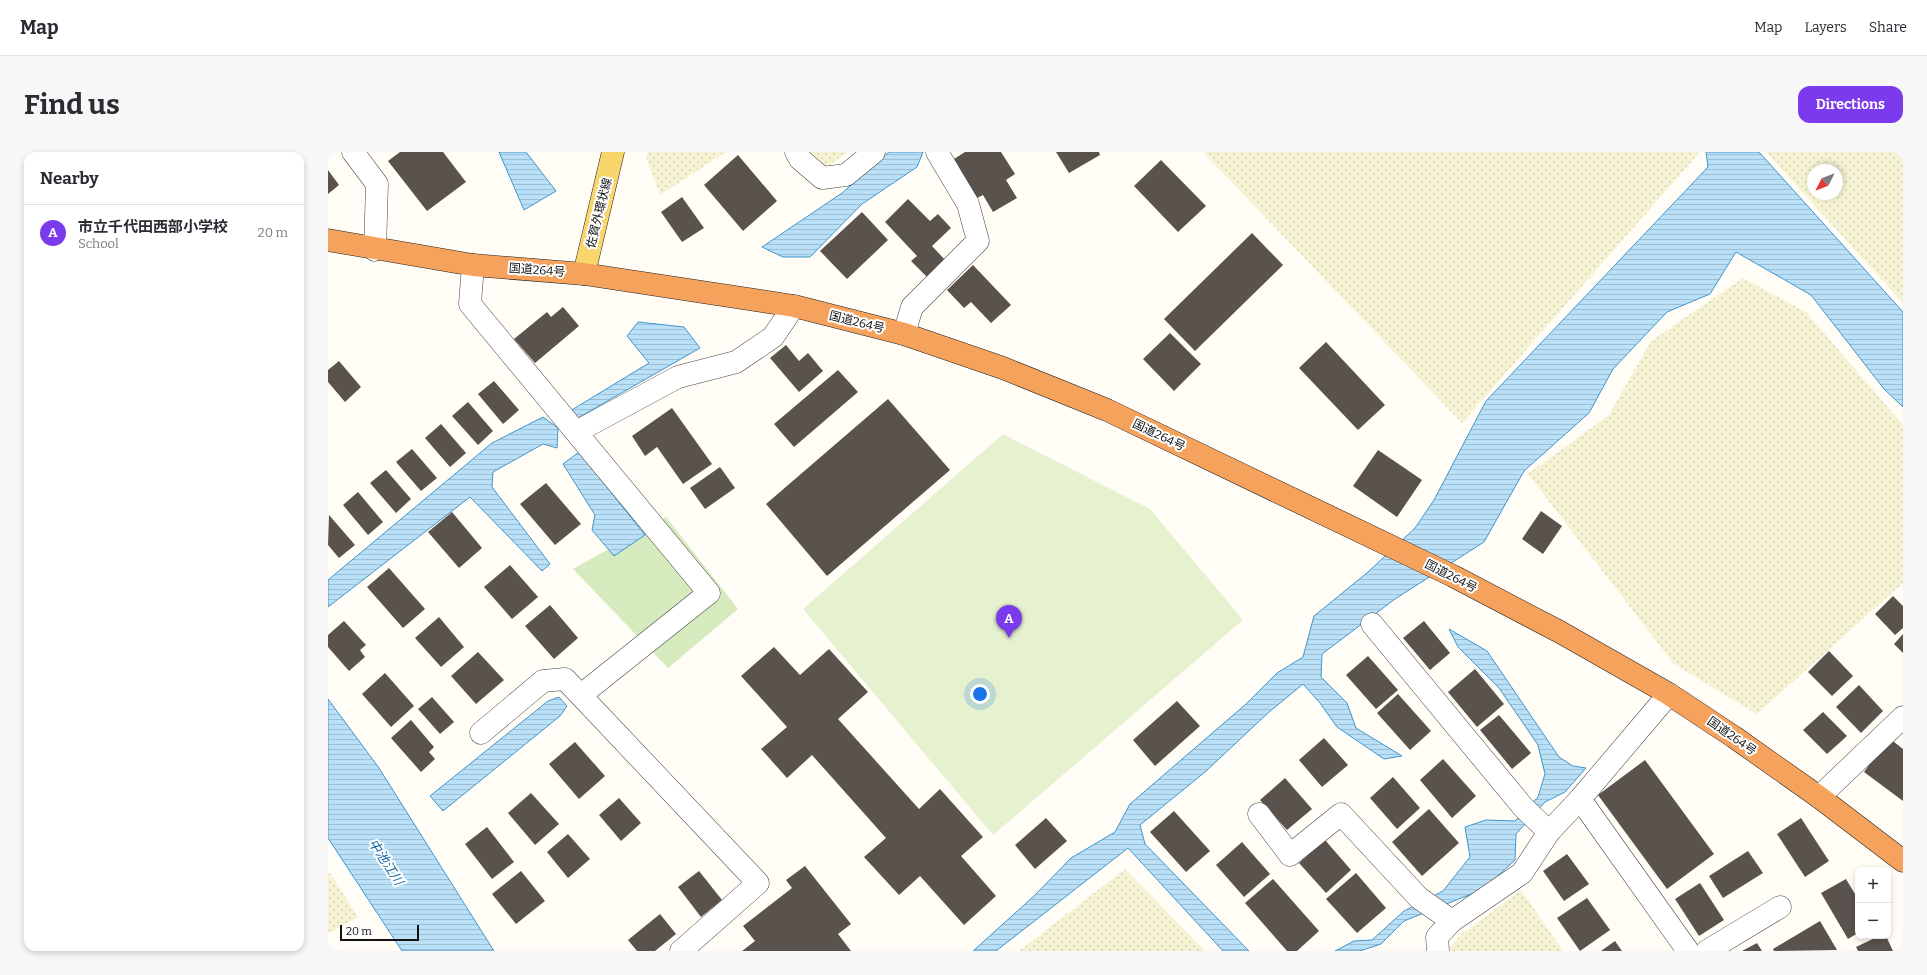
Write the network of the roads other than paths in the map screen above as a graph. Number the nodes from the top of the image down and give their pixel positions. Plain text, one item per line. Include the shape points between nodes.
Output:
1 (353, 152) edge
2 (614, 152) edge
3 (796, 152) edge
4 (874, 152) edge
5 (937, 152) edge
6 (328, 240) edge
7 (375, 250) junction
8 (473, 265) junction
9 (584, 274) junction
10 (794, 306) junction
11 (904, 334) junction
12 (576, 432) junction
13 (1372, 624) dead end
14 (1669, 694) junction
15 (581, 695) junction
16 (1903, 717) edge
17 (481, 733) dead end
18 (1819, 797) junction
19 (1580, 799) junction
20 (1259, 814) dead end
21 (1535, 819) junction
22 (1903, 861) edge
23 (1780, 907) dead end
24 (1452, 921) junction
25 (681, 951) edge
26 (1438, 951) edge
27 (1688, 951) edge
28 (1707, 951) edge

1 - 7 street via 377,184
2 - 9 main road, 佐賀外環状線
3 - 4 street via 800,160 822,178 846,175
5 - 11 street via 968,204 978,241 912,308
6 - 7 highway, 国道264号
7 - 8 highway, 国道264号
8 - 9 highway, 国道264号
8 - 12 street via 470,304
9 - 10 highway, 国道264号
10 - 11 highway, 国道264号
10 - 12 street via 773,337 736,362 678,377
11 - 14 highway, 国道264号 via 1003,368 1107,410 1453,576 1560,632
12 - 15 street via 710,594
13 - 21 street
14 - 18 highway, 国道264号
14 - 19 street
15 - 17 street via 565,679 543,681
15 - 25 street via 758,883
16 - 18 street
18 - 22 highway, 国道264号
19 - 21 street
19 - 27 street
20 - 24 street via 1290,855 1341,814 1419,898
21 - 24 street via 1522,873
23 - 28 street
24 - 26 street via 1437,937

